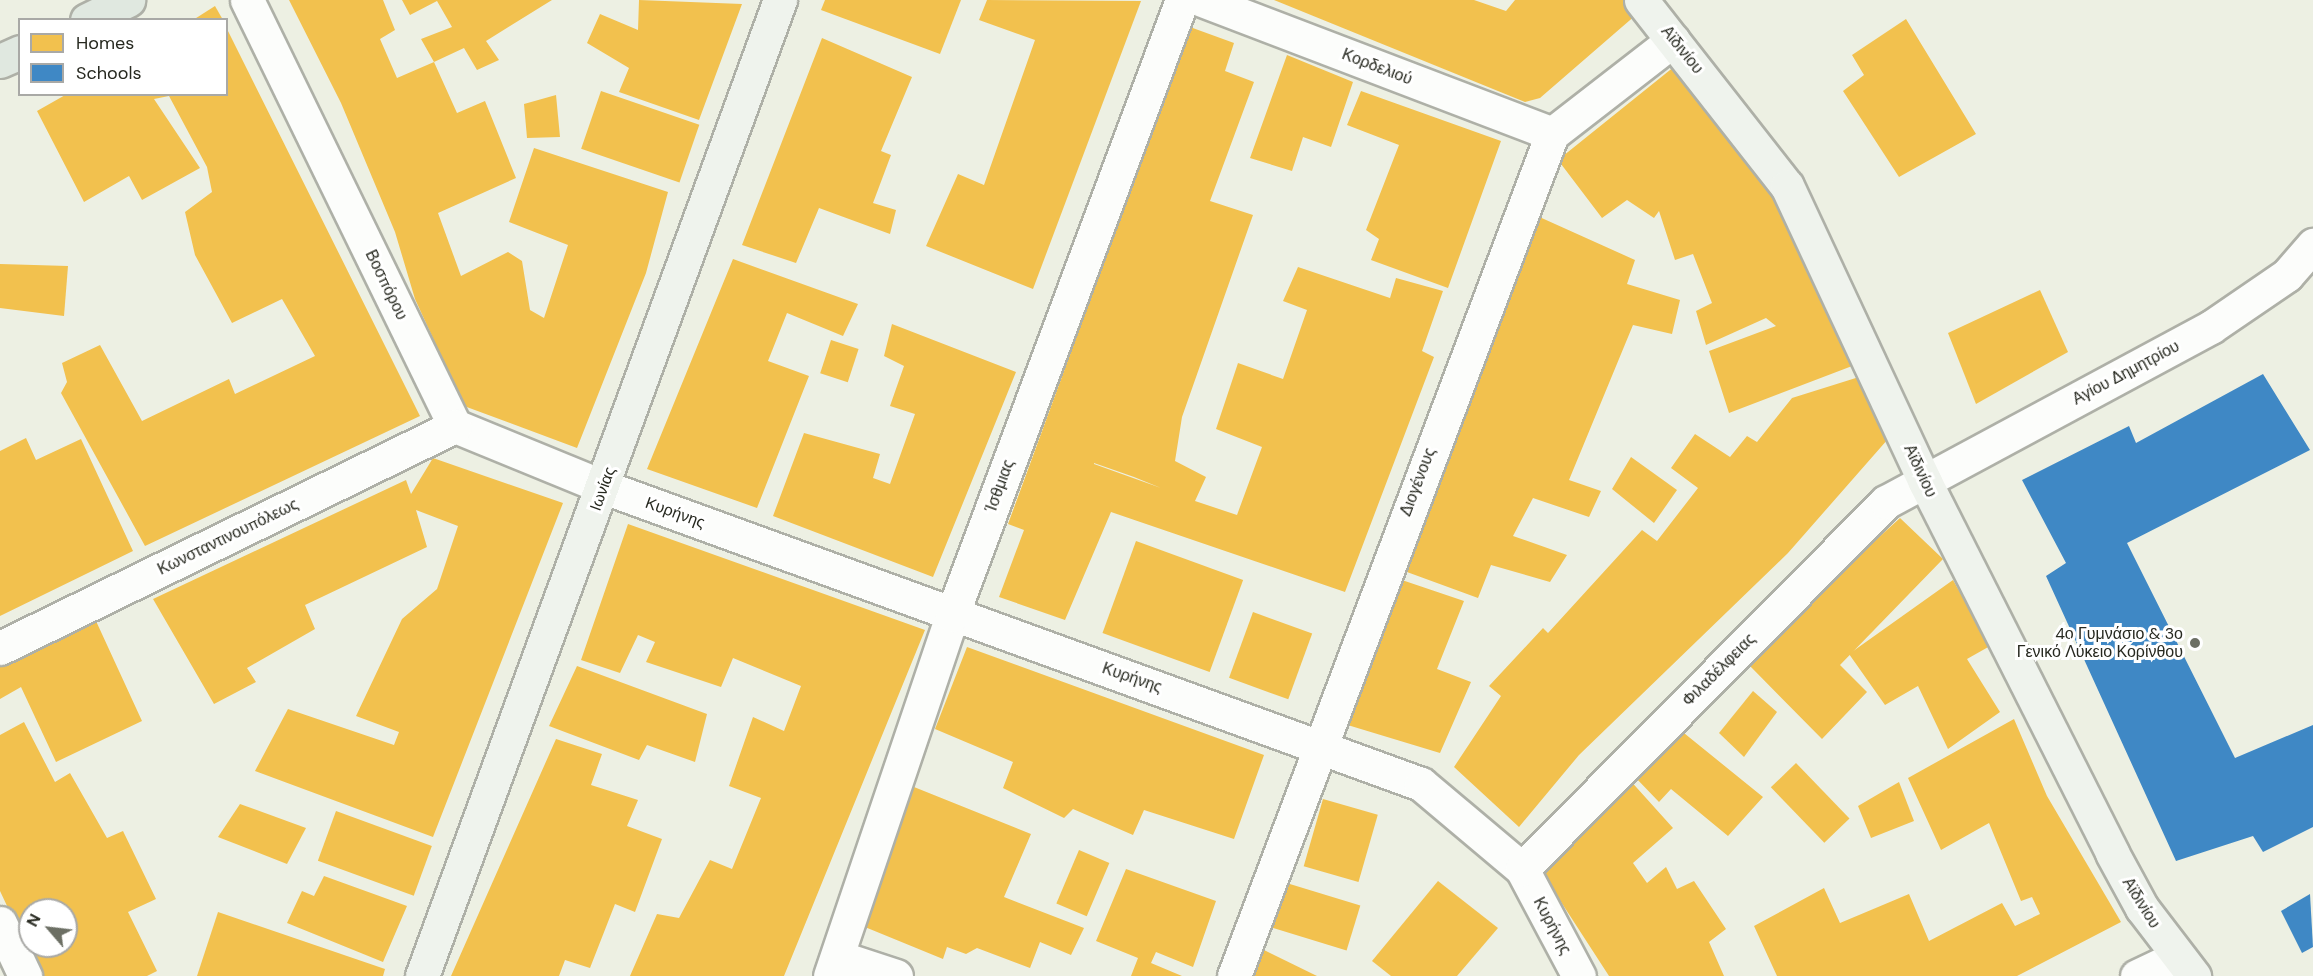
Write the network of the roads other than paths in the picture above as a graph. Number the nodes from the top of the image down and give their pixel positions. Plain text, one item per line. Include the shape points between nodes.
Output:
1 (128, 0) edge
2 (247, 0) edge
3 (780, 0) edge
4 (1182, 0) edge
5 (1202, 0) edge
6 (1641, 0) edge
7 (91, 18) edge
8 (1673, 40) junction
9 (18, 52) edge
10 (0, 61) edge
11 (1552, 134) junction
12 (2313, 245) edge
13 (455, 426) junction
14 (1925, 482) junction
15 (604, 487) junction
16 (952, 615) junction
17 (0, 648) edge
18 (1318, 743) junction
19 (1522, 869) junction
20 (0, 923) edge
21 (834, 966) edge
22 (2186, 967) edge
23 (17, 973) edge
24 (422, 976) edge
25 (896, 976) edge
26 (1234, 976) edge
27 (1579, 976) edge
28 (2137, 976) edge

1 - 7 main road
2 - 13 street, Βοσπόρου
3 - 15 street, Ιωνίας
4 - 16 street, Ίσθμιας
5 - 11 street, Κορδελιού
6 - 8 street, Αϊδινίου
8 - 11 street
8 - 14 street, Αϊδινίου via 1787,186
9 - 10 main road
11 - 18 street, Διογένους
12 - 14 street, Αγίου Δημητρίου via 2287,275 2211,327
13 - 15 street
13 - 17 street, Κωνσταντινουπόλεως
14 - 19 street, Φιλαδέλφειας via 1886,502
14 - 22 street, Αϊδινίου via 2112,853
15 - 16 street, Κυρήνης
15 - 24 street, Ιωνίας
16 - 18 street, Κυρήνης
16 - 21 street, Ίσθμιας
18 - 19 street, Κυρήνης via 1421,784
18 - 26 street, Διογένους
19 - 27 street, Κυρήνης
20 - 23 street
21 - 25 street
22 - 28 street

